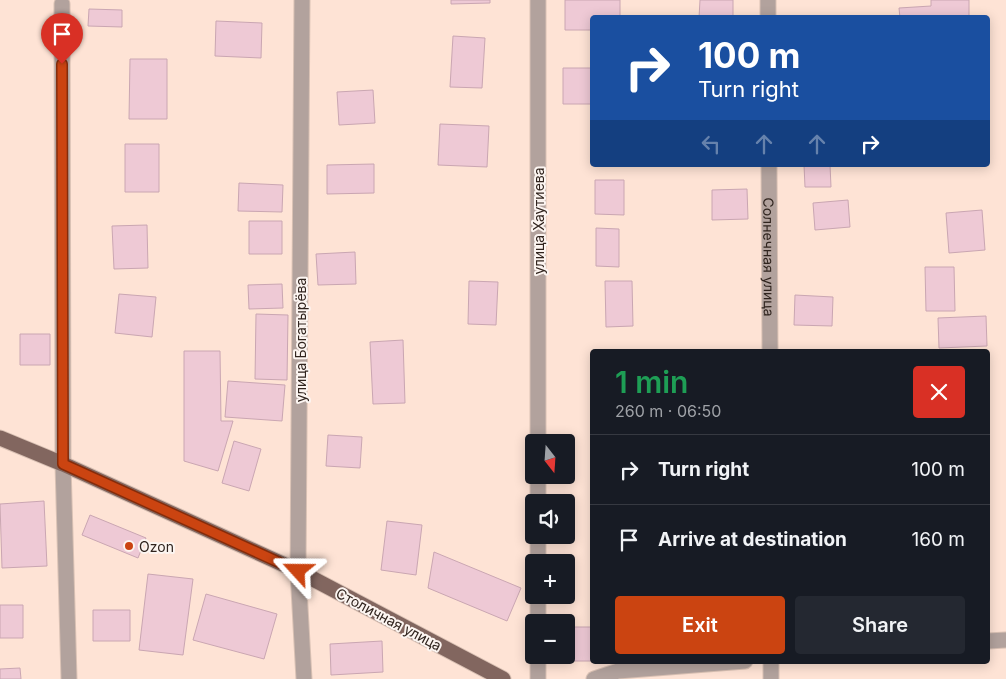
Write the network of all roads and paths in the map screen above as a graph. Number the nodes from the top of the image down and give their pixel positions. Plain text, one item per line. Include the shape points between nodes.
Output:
1 (302, 0) edge
2 (538, 0) edge
3 (768, 0) edge
4 (62, 4) dead end
5 (768, 15) edge
6 (769, 167) edge
7 (770, 349) edge
8 (538, 434) edge
9 (0, 438) edge
10 (63, 464) junction
11 (298, 571) junction
12 (1006, 640) edge
13 (990, 641) edge
14 (538, 664) edge
15 (707, 664) edge
16 (771, 664) edge
17 (69, 679) edge
18 (304, 679) edge
19 (503, 679) edge
20 (538, 679) edge
21 (594, 679) edge
22 (771, 679) edge

1 - 11 street, улица Богатырёва
2 - 8 street, улица Хаутиева
3 - 5 street
4 - 10 street
6 - 7 street, Солнечная улица
9 - 10 main road, Столичная улица
10 - 11 main road, Столичная улица
10 - 17 street
11 - 18 street, улица Богатырёва
11 - 19 main road, Столичная улица
12 - 13 street
14 - 20 street
15 - 21 street via 618,671
16 - 22 street

